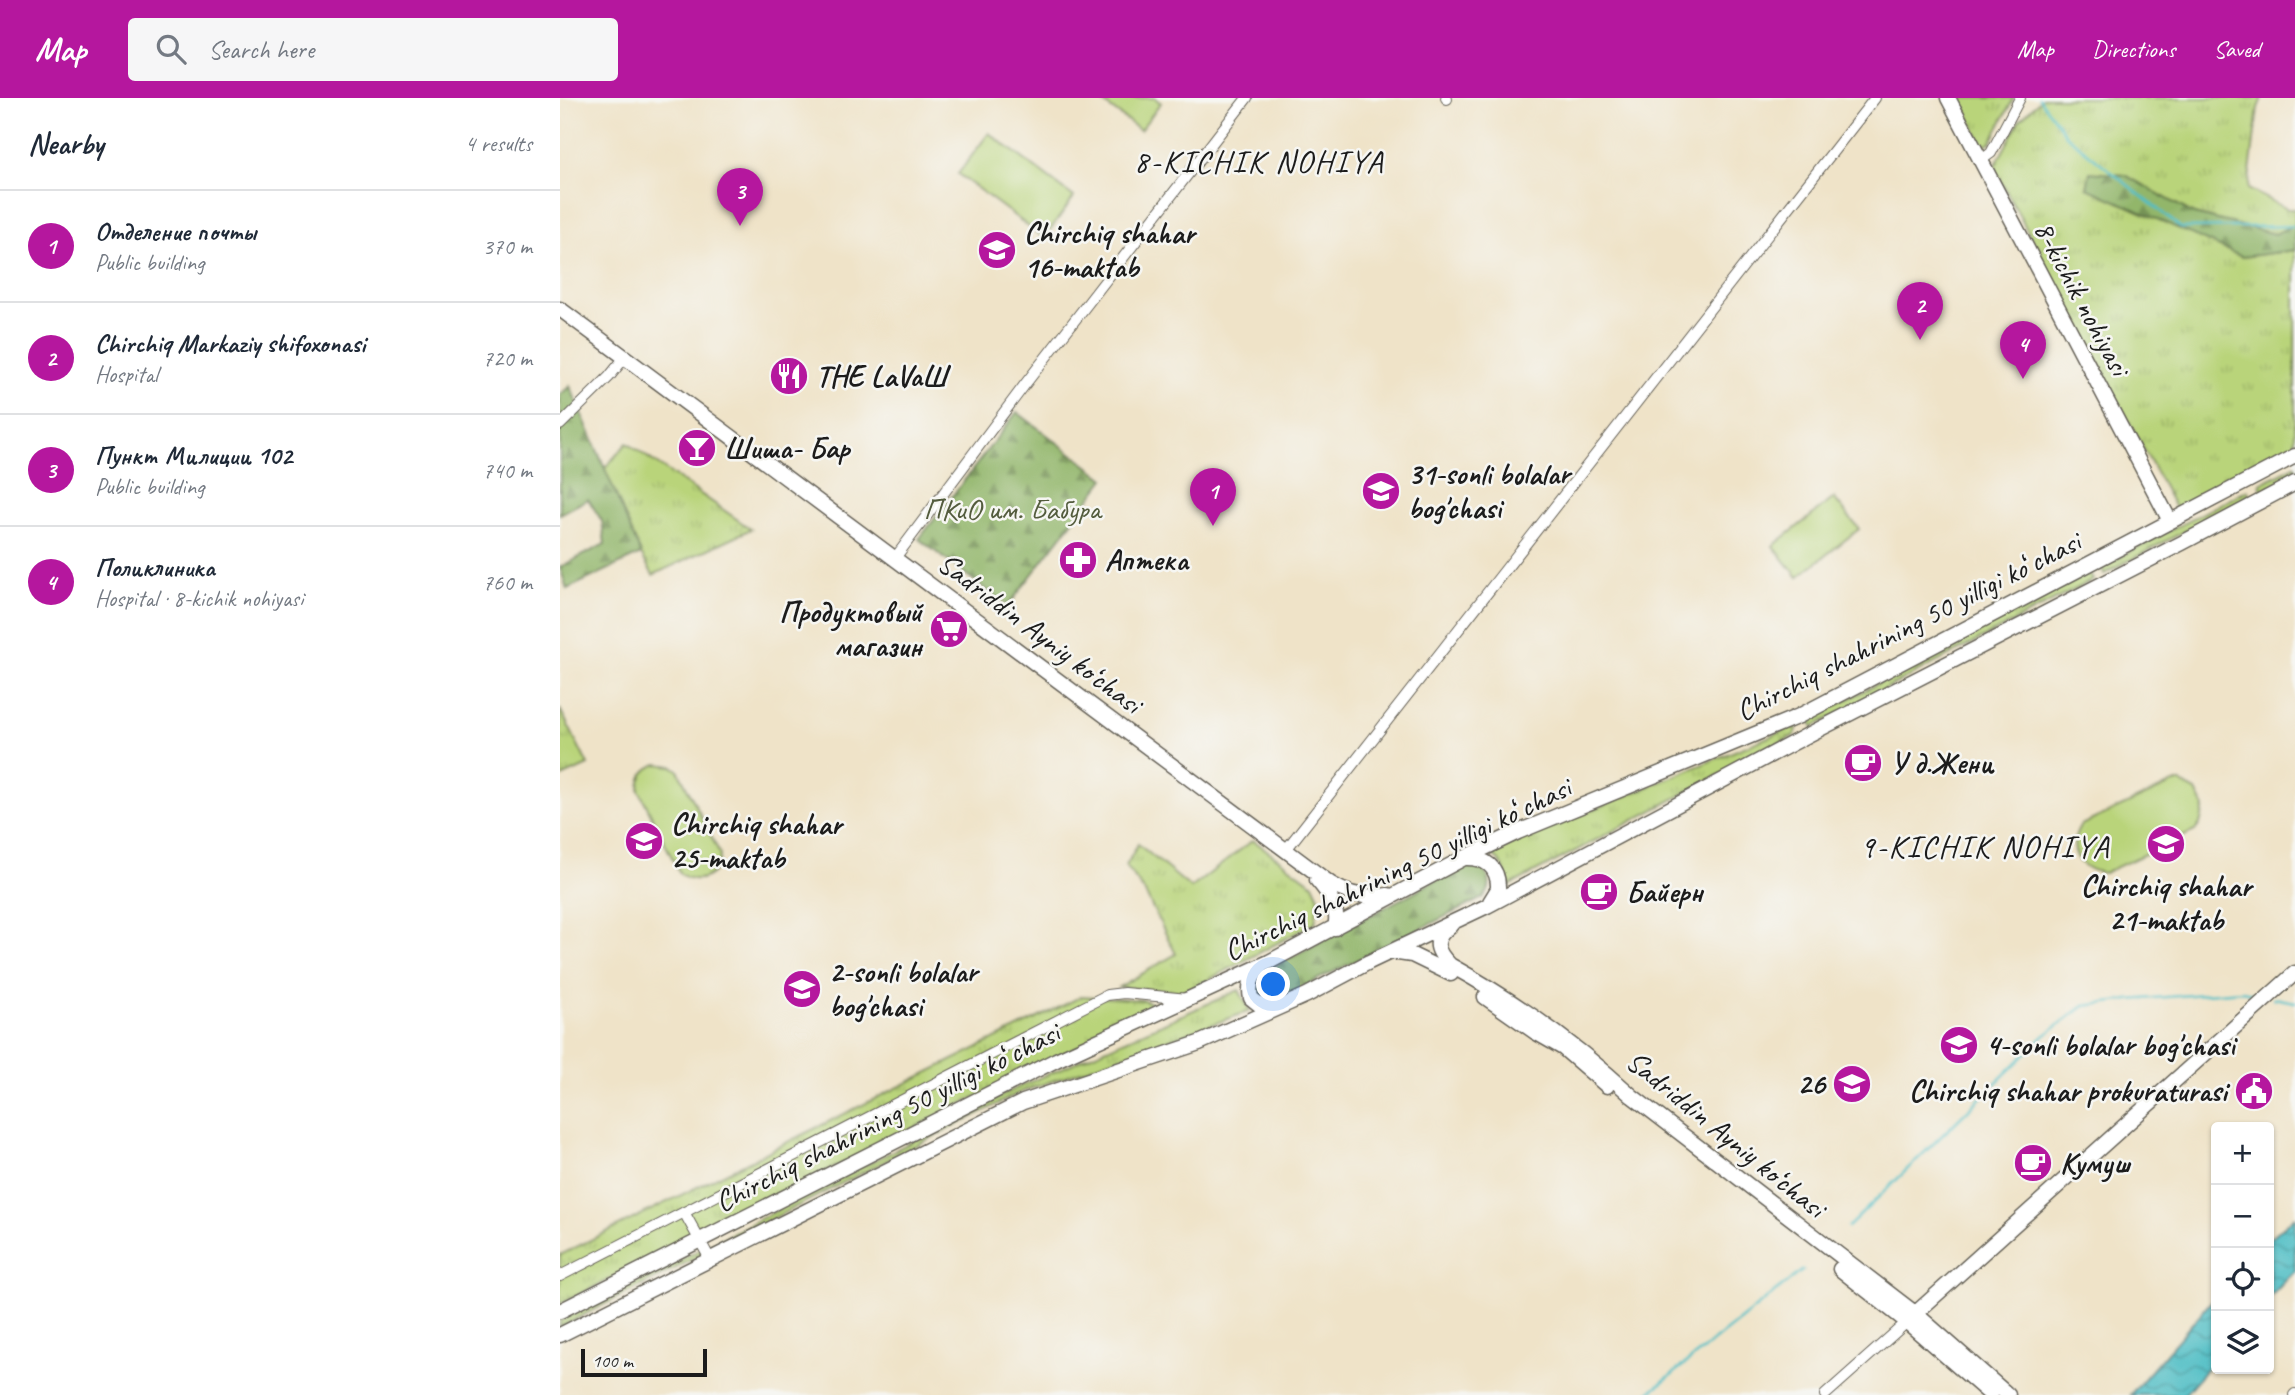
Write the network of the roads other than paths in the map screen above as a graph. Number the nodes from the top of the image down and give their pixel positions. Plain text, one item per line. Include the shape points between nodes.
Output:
1 (1247, 98) edge
2 (1875, 98) edge
3 (1948, 98) edge
4 (2020, 98) edge
5 (1980, 161) junction
6 (560, 309) edge
7 (625, 357) junction
8 (560, 425) edge
9 (2295, 456) edge
10 (2249, 480) junction
11 (2295, 483) edge
12 (2261, 501) junction
13 (2170, 521) junction
14 (895, 558) junction
15 (2092, 563) junction
16 (2103, 584) junction
17 (1800, 716) junction
18 (1808, 735) junction
19 (1285, 851) junction
20 (1464, 858) junction
21 (1399, 892) junction
22 (1487, 906) junction
23 (1460, 918) junction
24 (1335, 928) junction
25 (1391, 951) junction
26 (1269, 962) junction
27 (2295, 973) edge
28 (1190, 999) junction
29 (1289, 1003) junction
30 (684, 1212) junction
31 (700, 1241) junction
32 (710, 1259) junction
33 (560, 1276) edge
34 (560, 1311) edge
35 (1911, 1318) junction
36 (560, 1335) edge
37 (1825, 1395) edge
38 (1991, 1395) edge
39 (2008, 1395) edge

1 - 14 street
2 - 19 street
3 - 5 main road, 8-kichik nohiyasi
4 - 5 street via 1991,153
5 - 13 main road, 8-kichik nohiyasi
6 - 7 main road, Sadriddin Ayniy ko‘chasi
7 - 8 street
7 - 14 main road, Sadriddin Ayniy ko‘chasi
9 - 10 main road, Chirchiq shahrining 50 yilligi koʻchasi
10 - 12 main road
10 - 13 main road, Chirchiq shahrining 50 yilligi koʻchasi
11 - 12 main road, Chirchiq shahrining 50 yilligi koʻchasi
12 - 16 main road, Chirchiq shahrining 50 yilligi koʻchasi
13 - 15 main road, Chirchiq shahrining 50 yilligi koʻchasi
14 - 19 main road, Sadriddin Ayniy ko‘chasi
15 - 16 main road
15 - 17 main road, Chirchiq shahrining 50 yilligi koʻchasi
16 - 18 main road, Chirchiq shahrining 50 yilligi koʻchasi
17 - 18 main road
17 - 20 main road, Chirchiq shahrining 50 yilligi koʻchasi
18 - 22 main road, Chirchiq shahrining 50 yilligi koʻchasi
19 - 21 main road via 1348,893 1377,897
19 - 24 main road via 1327,891 1336,910
20 - 21 main road, Chirchiq shahrining 50 yilligi koʻchasi
20 - 22 main road via 1482,859 1495,871 1498,889
21 - 24 main road, Chirchiq shahrining 50 yilligi koʻchasi
22 - 23 main road, Chirchiq shahrining 50 yilligi koʻchasi
23 - 25 main road, Chirchiq shahrining 50 yilligi koʻchasi
23 - 35 main road, Sadriddin Ayniy ko‘chasi via 1438,942 1438,950 1450,965 1584,1054
24 - 26 main road, Chirchiq shahrining 50 yilligi koʻchasi
25 - 29 main road, Chirchiq shahrining 50 yilligi koʻchasi
25 - 35 main road, Sadriddin Ayniy ko‘chasi via 1448,971 1563,1048 1626,1102
26 - 28 main road, Chirchiq shahrining 50 yilligi koʻchasi
26 - 29 main road via 1252,979 1251,998 1265,1007
27 - 35 main road
28 - 30 street via 1107,995
28 - 31 main road, Chirchiq shahrining 50 yilligi koʻchasi via 1056,1060
29 - 32 main road, Chirchiq shahrining 50 yilligi koʻchasi via 1199,1043 1023,1102
30 - 31 street
30 - 33 street
31 - 32 street
31 - 34 main road, Chirchiq shahrining 50 yilligi koʻchasi
32 - 36 main road, Chirchiq shahrining 50 yilligi koʻchasi
35 - 37 street
35 - 38 main road, Sadriddin Ayniy ko‘chasi
35 - 39 main road, Sadriddin Ayniy ko‘chasi

